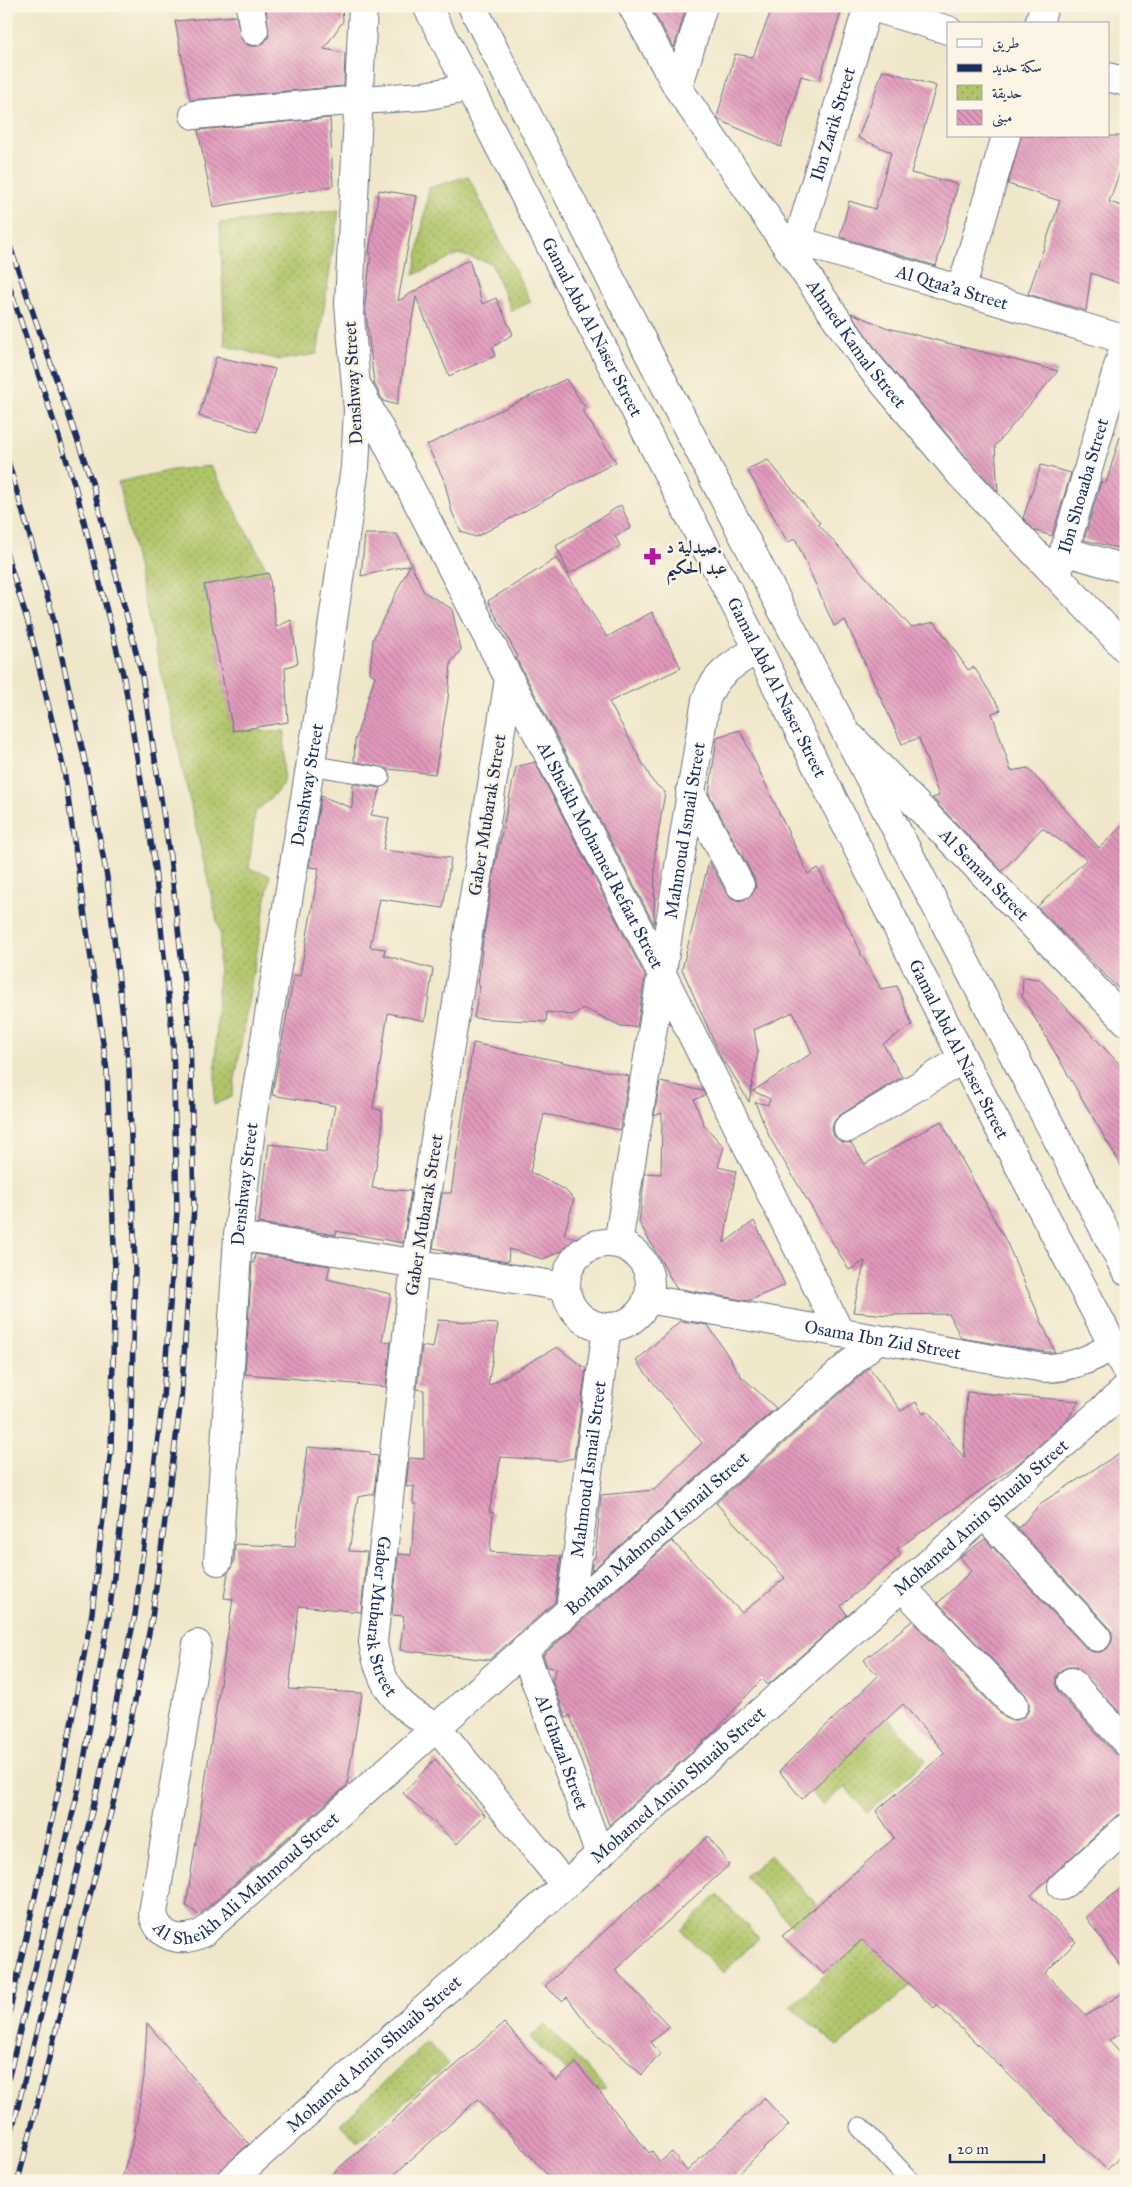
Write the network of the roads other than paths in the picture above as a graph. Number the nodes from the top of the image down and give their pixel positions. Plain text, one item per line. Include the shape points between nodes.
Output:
1 (362, 6) edge
2 (427, 6) edge
3 (472, 6) edge
4 (632, 6) edge
5 (703, 6) edge
6 (868, 6) edge
7 (1044, 6) edge
8 (1040, 22) edge
9 (947, 30) edge
10 (1110, 77) edge
11 (1126, 82) edge
12 (467, 88) junction
13 (678, 88) junction
14 (359, 100) junction
15 (194, 115) dead end
16 (1005, 138) edge
17 (788, 238) junction
18 (961, 290) junction
19 (1126, 340) edge
20 (355, 381) junction
21 (1064, 550) junction
22 (1126, 570) edge
23 (1057, 576) junction
24 (758, 649) junction
25 (1126, 649) edge
26 (509, 679) junction
27 (842, 727) junction
28 (310, 765) junction
29 (380, 777) dead end
30 (690, 791) junction
31 (740, 885) dead end
32 (662, 974) junction
33 (1126, 1021) edge
34 (962, 1059) junction
35 (848, 1128) dead end
36 (238, 1236) junction
37 (618, 1244) junction
38 (415, 1264) junction
39 (1126, 1271) edge
40 (566, 1288) junction
41 (647, 1299) junction
42 (607, 1327) junction
43 (840, 1333) junction
44 (878, 1339) junction
45 (1113, 1345) junction
46 (1126, 1370) edge
47 (1126, 1390) edge
48 (984, 1515) junction
49 (218, 1561) dead end
50 (902, 1587) junction
51 (570, 1610) junction
52 (1097, 1636) dead end
53 (196, 1644) dead end
54 (524, 1650) junction
55 (1072, 1682) dead end
56 (1014, 1705) dead end
57 (437, 1727) junction
58 (1126, 1742) edge
59 (1126, 1828) edge
60 (600, 1855) junction
61 (565, 1885) junction
62 (1062, 1886) dead end
63 (860, 2128) dead end
64 (230, 2181) edge
65 (910, 2181) edge

1 - 14 street, Denshway Street
2 - 12 street, Gamal Abd Al Naser Street
3 - 27 street
4 - 13 street, Ahmed Kamal Street
5 - 13 street
6 - 9 street
6 - 17 street, Ibn Zarik Street
7 - 8 street
10 - 11 street
12 - 14 street via 424,96
12 - 24 street, Gamal Abd Al Naser Street
13 - 17 street, Ahmed Kamal Street
14 - 15 street
14 - 20 street, Denshway Street via 349,304
16 - 18 street
17 - 18 street, Al Qtaa'a Street
17 - 23 street, Ahmed Kamal Street via 867,363 961,475
18 - 19 street, Al Qtaa'a Street
19 - 21 street, Ibn Shoaaba Street
20 - 26 street, Al Sheikh Mohamed Refaat Street
20 - 28 street, Denshway Street via 358,438 353,496
21 - 22 street
21 - 23 street, Ibn Shoaaba Street
23 - 25 street, Ahmed Kamal Street
24 - 30 street, Mahmoud Ismail Street via 725,670 710,689
24 - 34 street, Gamal Abd Al Naser Street
26 - 32 street, Al Sheikh Mohamed Refaat Street
26 - 38 street, Gaber Mubarak Street
27 - 33 street, Al Seman Street
27 - 39 street
28 - 29 lane
28 - 36 street, Denshway Street via 254,1103
30 - 31 street
30 - 32 street, Mahmoud Ismail Street
32 - 37 street, Mahmoud Ismail Street
32 - 43 street, Al Sheikh Mohamed Refaat Street
34 - 35 street
34 - 45 street, Gamal Abd Al Naser Street
36 - 38 street
36 - 49 street, Denshway Street
37 - 40 street via 604,1242 581,1252 572,1262
37 - 41 street via 629,1248 645,1265 649,1276
38 - 40 street
38 - 57 street, Gaber Mubarak Street via 373,1642 377,1664 386,1685 416,1717
40 - 42 street via 570,1303 579,1315 587,1322
41 - 42 street via 636,1316 618,1326
41 - 43 street, Osama Ibn Zid Street
42 - 51 street, Mahmoud Ismail Street
43 - 44 street, Osama Ibn Zid Street
44 - 45 street, Osama Ibn Zid Street via 1044,1368 1073,1365 1101,1354
44 - 51 street, Borhan Mahmoud Ismail Street
45 - 46 street, Gamal Abd Al Naser Street
47 - 48 street, Mohamed Amin Shuaib Street
48 - 50 street, Mohamed Amin Shuaib Street
48 - 52 street
50 - 56 street
50 - 60 street, Mohamed Amin Shuaib Street
51 - 54 street, Borhan Mahmoud Ismail Street
53 - 57 street, Al Sheikh Ali Mahmoud Street via 153,1913 161,1930 177,1939 204,1932
54 - 57 street, Borhan Mahmoud Ismail Street
54 - 60 street, Al Ghazal Street
55 - 58 street
57 - 61 street
59 - 62 street
60 - 61 street, Mohamed Amin Shuaib Street
61 - 64 street, Mohamed Amin Shuaib Street
63 - 65 lane

